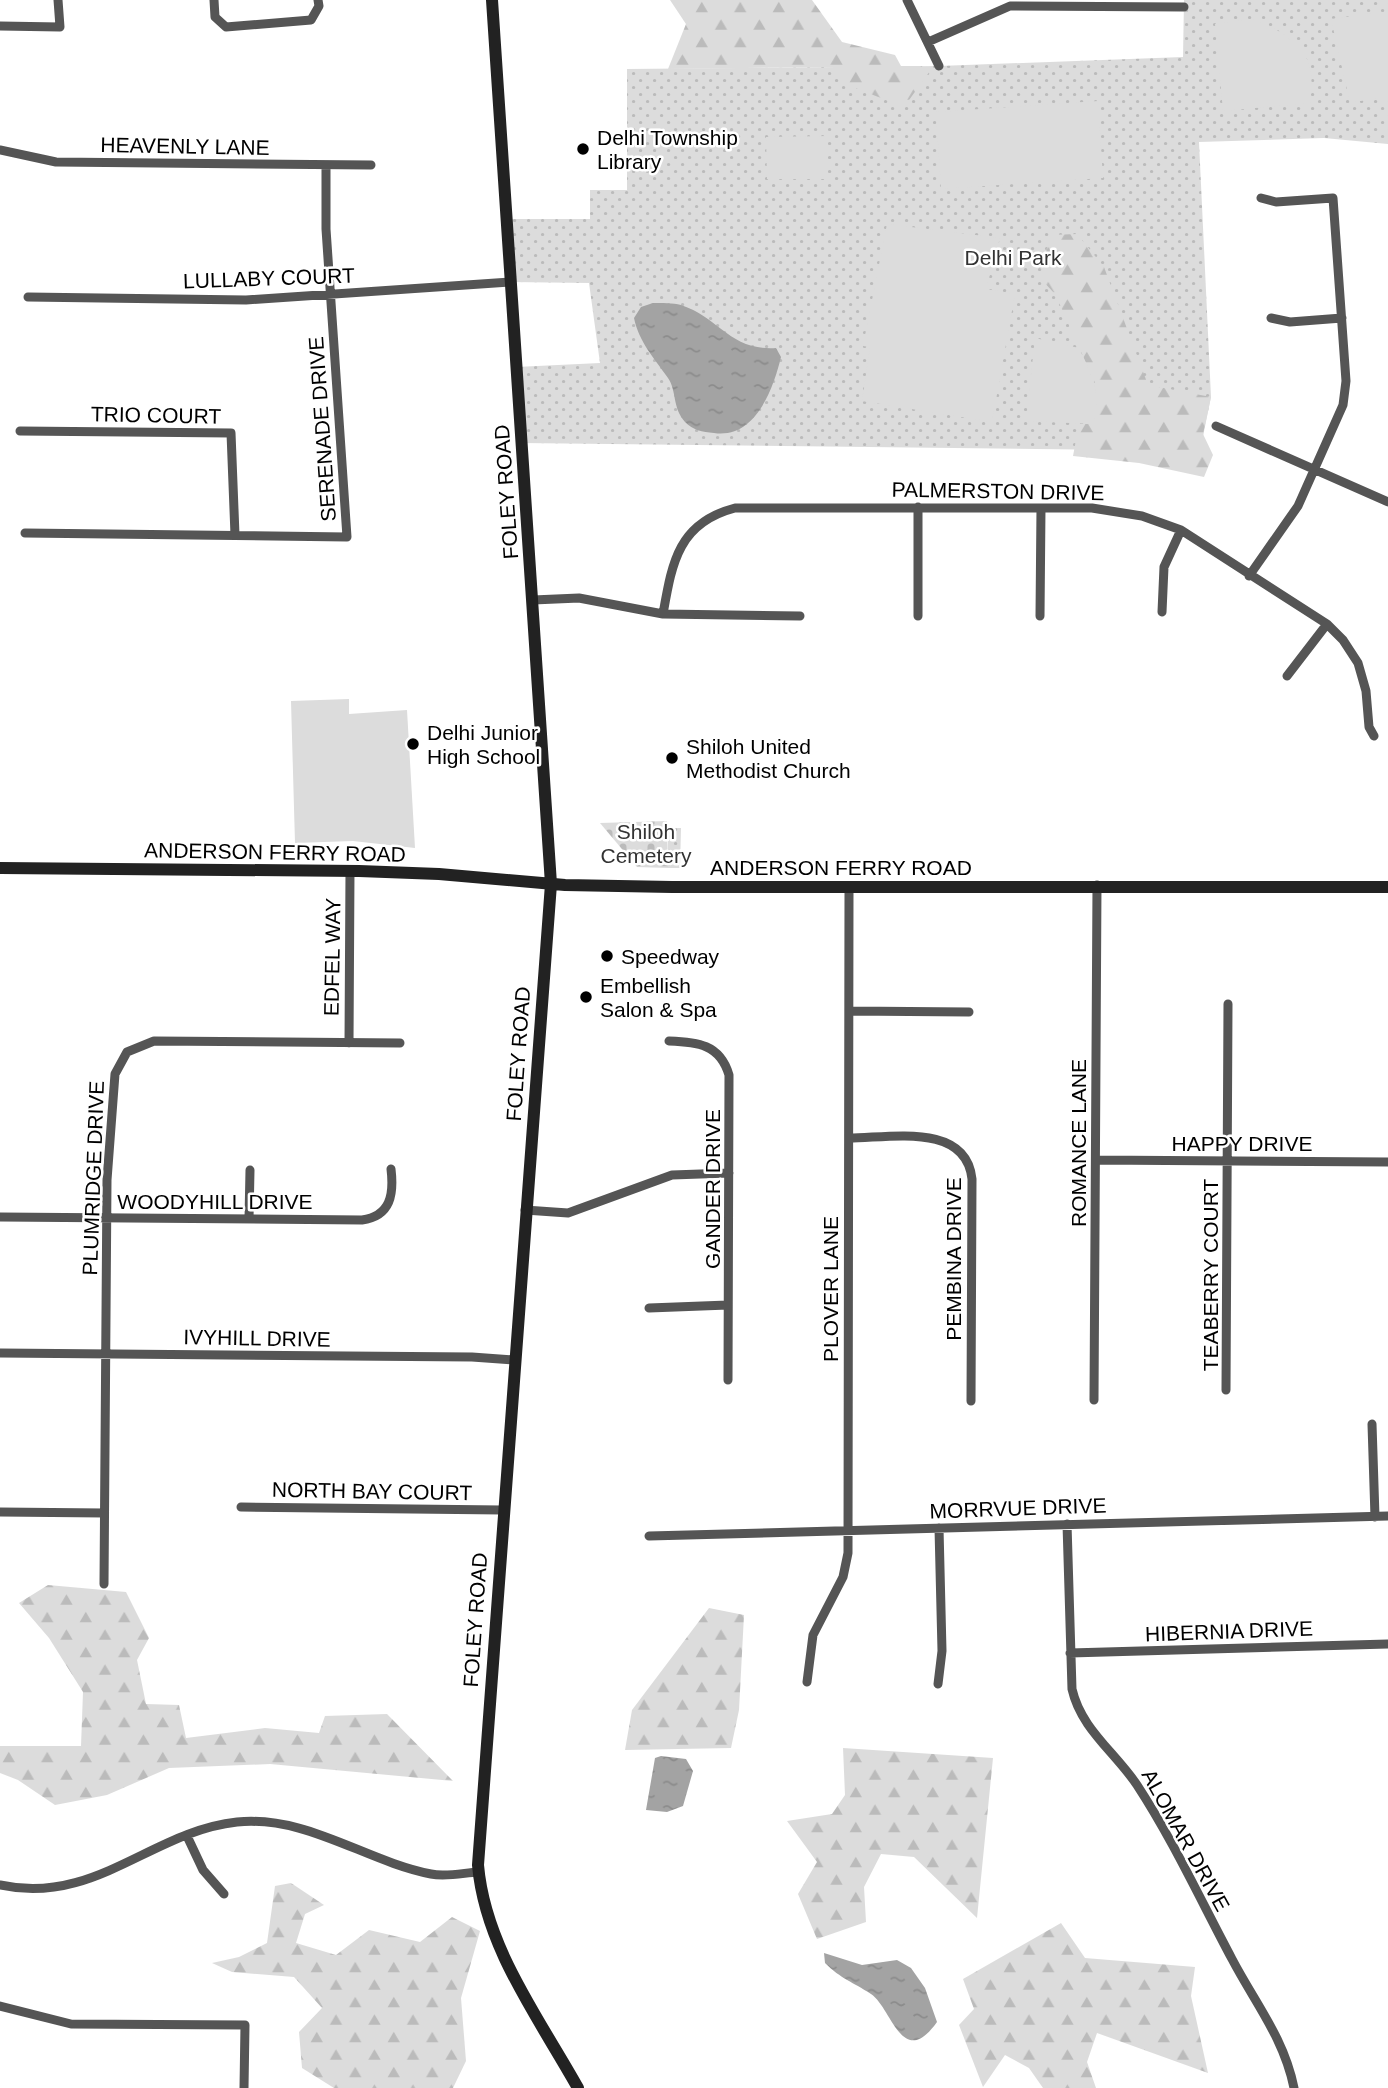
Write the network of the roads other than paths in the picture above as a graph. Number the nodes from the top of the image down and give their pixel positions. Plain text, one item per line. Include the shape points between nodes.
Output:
1 (58, 0) edge
2 (214, 0) edge
3 (318, 0) edge
4 (492, 0) edge
5 (907, 0) edge
6 (1033, 3) edge
7 (1184, 6) dead end
8 (0, 26) edge
9 (928, 42) junction
10 (939, 66) dead end
11 (0, 150) edge
12 (371, 165) dead end
13 (326, 166) junction
14 (1261, 198) dead end
15 (511, 282) junction
16 (330, 295) junction
17 (29, 297) dead end
18 (1271, 318) dead end
19 (1342, 318) junction
20 (1216, 426) dead end
21 (20, 431) dead end
22 (1314, 470) junction
23 (1388, 502) edge
24 (918, 507) junction
25 (1041, 508) junction
26 (1181, 530) junction
27 (25, 533) dead end
28 (235, 535) junction
29 (1249, 576) junction
30 (533, 600) junction
31 (1162, 612) dead end
32 (663, 614) junction
33 (800, 616) dead end
34 (918, 616) dead end
35 (1040, 616) dead end
36 (1326, 624) junction
37 (1287, 676) dead end
38 (1374, 736) dead end
39 (0, 868) edge
40 (351, 871) junction
41 (551, 884) junction
42 (1097, 885) junction
43 (1388, 887) edge
44 (849, 888) junction
45 (1228, 1004) dead end
46 (849, 1011) junction
47 (970, 1012) dead end
48 (669, 1041) dead end
49 (349, 1043) junction
50 (400, 1043) dead end
51 (849, 1138) junction
52 (1096, 1160) junction
53 (1228, 1160) junction
54 (1388, 1162) edge
55 (391, 1169) dead end
56 (250, 1170) dead end
57 (729, 1173) junction
58 (525, 1210) junction
59 (0, 1217) edge
60 (107, 1217) junction
61 (249, 1219) junction
62 (728, 1305) junction
63 (649, 1308) dead end
64 (0, 1353) edge
65 (106, 1354) junction
66 (514, 1360) junction
67 (728, 1381) dead end
68 (1226, 1390) dead end
69 (1094, 1400) dead end
70 (971, 1401) dead end
71 (1372, 1424) dead end
72 (241, 1507) dead end
73 (502, 1510) junction
74 (0, 1512) edge
75 (104, 1513) junction
76 (1388, 1516) edge
77 (1374, 1517) junction
78 (1067, 1524) junction
79 (939, 1528) junction
80 (848, 1531) junction
81 (649, 1536) dead end
82 (104, 1584) dead end
83 (1388, 1644) edge
84 (1070, 1653) junction
85 (807, 1682) dead end
86 (938, 1684) dead end
87 (187, 1836) junction
88 (478, 1872) junction
89 (0, 1885) edge
90 (224, 1894) dead end
91 (0, 2006) edge
92 (244, 2088) edge
93 (578, 2088) edge
94 (1294, 2088) edge

1 - 8 street via 60,27
2 - 3 street via 215,17 226,27 311,20
4 - 15 street, FOLEY ROAD
5 - 9 street
6 - 7 street
6 - 9 street via 999,9
9 - 10 street
11 - 13 street, HEAVENLY LANE via 56,162
12 - 13 street, HEAVENLY LANE
13 - 16 street, SERENADE DRIVE
14 - 19 street via 1276,202 1334,198
15 - 16 street, LULLABY COURT
15 - 30 street, FOLEY ROAD
16 - 17 street, LULLABY COURT via 238,300
16 - 28 street, SERENADE DRIVE via 347,537
18 - 19 street
19 - 22 street via 1345,393
20 - 22 street
21 - 28 street, TRIO COURT via 231,433
22 - 23 street
22 - 29 street via 1287,525
24 - 25 street, PALMERSTON DRIVE
24 - 32 street, PALMERSTON DRIVE via 747,506 723,511 692,531 678,550
24 - 34 street
25 - 26 street, PALMERSTON DRIVE via 1126,512
25 - 35 street
26 - 29 street, PALMERSTON DRIVE
26 - 31 street via 1164,567
27 - 28 street, SERENADE DRIVE
29 - 36 street, PALMERSTON DRIVE
30 - 32 street via 579,598
30 - 41 street, FOLEY ROAD
32 - 33 street
36 - 37 street
36 - 38 street, PALMERSTON DRIVE via 1343,639 1358,663
39 - 40 street, ANDERSON FERRY ROAD
40 - 41 street, ANDERSON FERRY ROAD
40 - 49 street, EDFEL WAY
41 - 44 street, ANDERSON FERRY ROAD
41 - 58 street, FOLEY ROAD
42 - 43 street, ANDERSON FERRY ROAD
42 - 44 street, ANDERSON FERRY ROAD
42 - 52 street, ROMANCE LANE
44 - 46 street, PLOVER LANE
45 - 53 street, TEABERRY COURT
46 - 47 street
46 - 51 street, PLOVER LANE
48 - 57 street, GANDER DRIVE via 704,1044 727,1067
49 - 50 street, PLUMRIDGE DRIVE
49 - 60 street, PLUMRIDGE DRIVE via 154,1041 134,1047 115,1074
51 - 70 street, PEMBINA DRIVE via 944,1140 959,1149 969,1163
51 - 80 street, PLOVER LANE
52 - 53 street, HAPPY DRIVE
52 - 69 street, ROMANCE LANE
53 - 54 street, HAPPY DRIVE
53 - 68 street, TEABERRY COURT
55 - 61 street, WOODYHILL DRIVE via 391,1199 382,1213 371,1219
56 - 61 street
57 - 58 street via 672,1175 568,1213
57 - 62 street, GANDER DRIVE
58 - 66 street, FOLEY ROAD
59 - 60 street, WOODYHILL DRIVE
60 - 61 street, WOODYHILL DRIVE
60 - 65 street, PLUMRIDGE DRIVE
62 - 63 street
62 - 67 street, GANDER DRIVE
64 - 65 street, IVYHILL DRIVE
65 - 66 street, IVYHILL DRIVE
65 - 75 street, PLUMRIDGE DRIVE
66 - 73 street, FOLEY ROAD
71 - 77 street
72 - 73 street, NORTH BAY COURT
73 - 88 street, FOLEY ROAD
74 - 75 street
75 - 82 street, PLUMRIDGE DRIVE
76 - 77 street, MORRVUE DRIVE
77 - 78 street, MORRVUE DRIVE
78 - 79 street, MORRVUE DRIVE
78 - 84 street, ALOMAR DRIVE
79 - 80 street, MORRVUE DRIVE
79 - 86 street via 942,1651
80 - 81 street, MORRVUE DRIVE
80 - 85 street, PLOVER LANE via 847,1565 813,1635
83 - 84 street, HIBERNIA DRIVE
84 - 94 street, ALOMAR DRIVE via 1072,1689 1080,1714 1132,1778 1154,1814 1248,1988 1273,2025
87 - 88 street via 219,1825 269,1822 301,1828 429,1874
87 - 89 street via 81,1883 44,1889
87 - 90 street via 203,1870
88 - 93 street, FOLEY ROAD via 494,1936
91 - 92 street via 71,2024 245,2025

